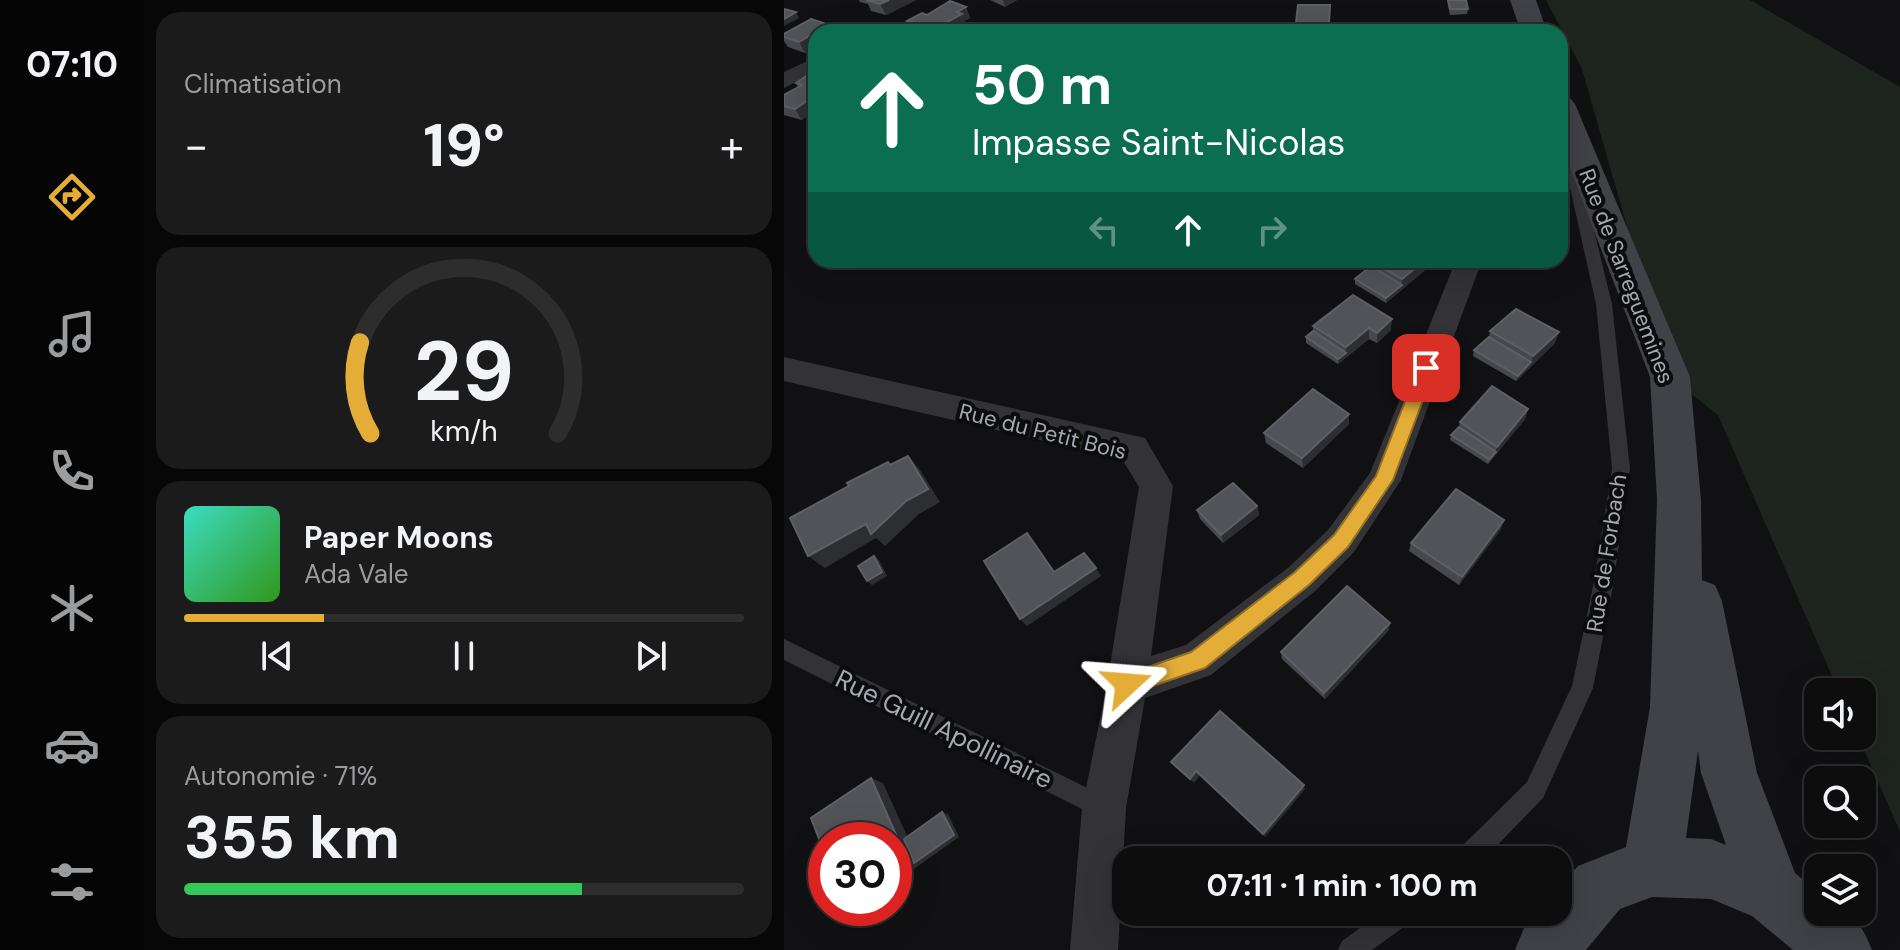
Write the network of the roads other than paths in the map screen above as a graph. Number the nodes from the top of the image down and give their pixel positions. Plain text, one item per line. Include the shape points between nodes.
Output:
1 (1523, 0) edge
2 (1531, 24) edge
3 (808, 68) edge
4 (784, 81) edge
5 (1568, 124) edge
6 (1568, 150) edge
7 (1465, 268) edge
8 (784, 369) edge
9 (1679, 500) junction
10 (784, 649) edge
11 (1127, 684) junction
12 (1104, 808) junction
13 (1480, 846) edge
14 (1652, 867) junction
15 (1773, 894) junction
16 (1384, 926) edge
17 (1094, 950) edge
18 (1351, 950) edge
19 (1546, 950) edge
20 (1841, 950) edge

1 - 2 main road
3 - 4 street
5 - 9 main road, Rue de Sarreguemines via 1670,377
6 - 13 lane, Rue de Forbach via 1604,304 1621,469 1582,688 1535,790
7 - 11 street via 1384,480 1341,541 1302,579 1197,661
8 - 11 street, Rue du Petit Bois via 1133,448 1156,486
9 - 14 main road, Rue de Sarreguemines via 1677,707
9 - 15 main road, Rue de Sarreguemines via 1729,773
10 - 12 lane, Rue Guill Apollinaire
11 - 12 street, Rue du Petit Bois
12 - 17 street, Rue du Petit Bois
14 - 15 main road via 1711,869
14 - 19 main road via 1599,887
15 - 20 main road
16 - 18 lane

